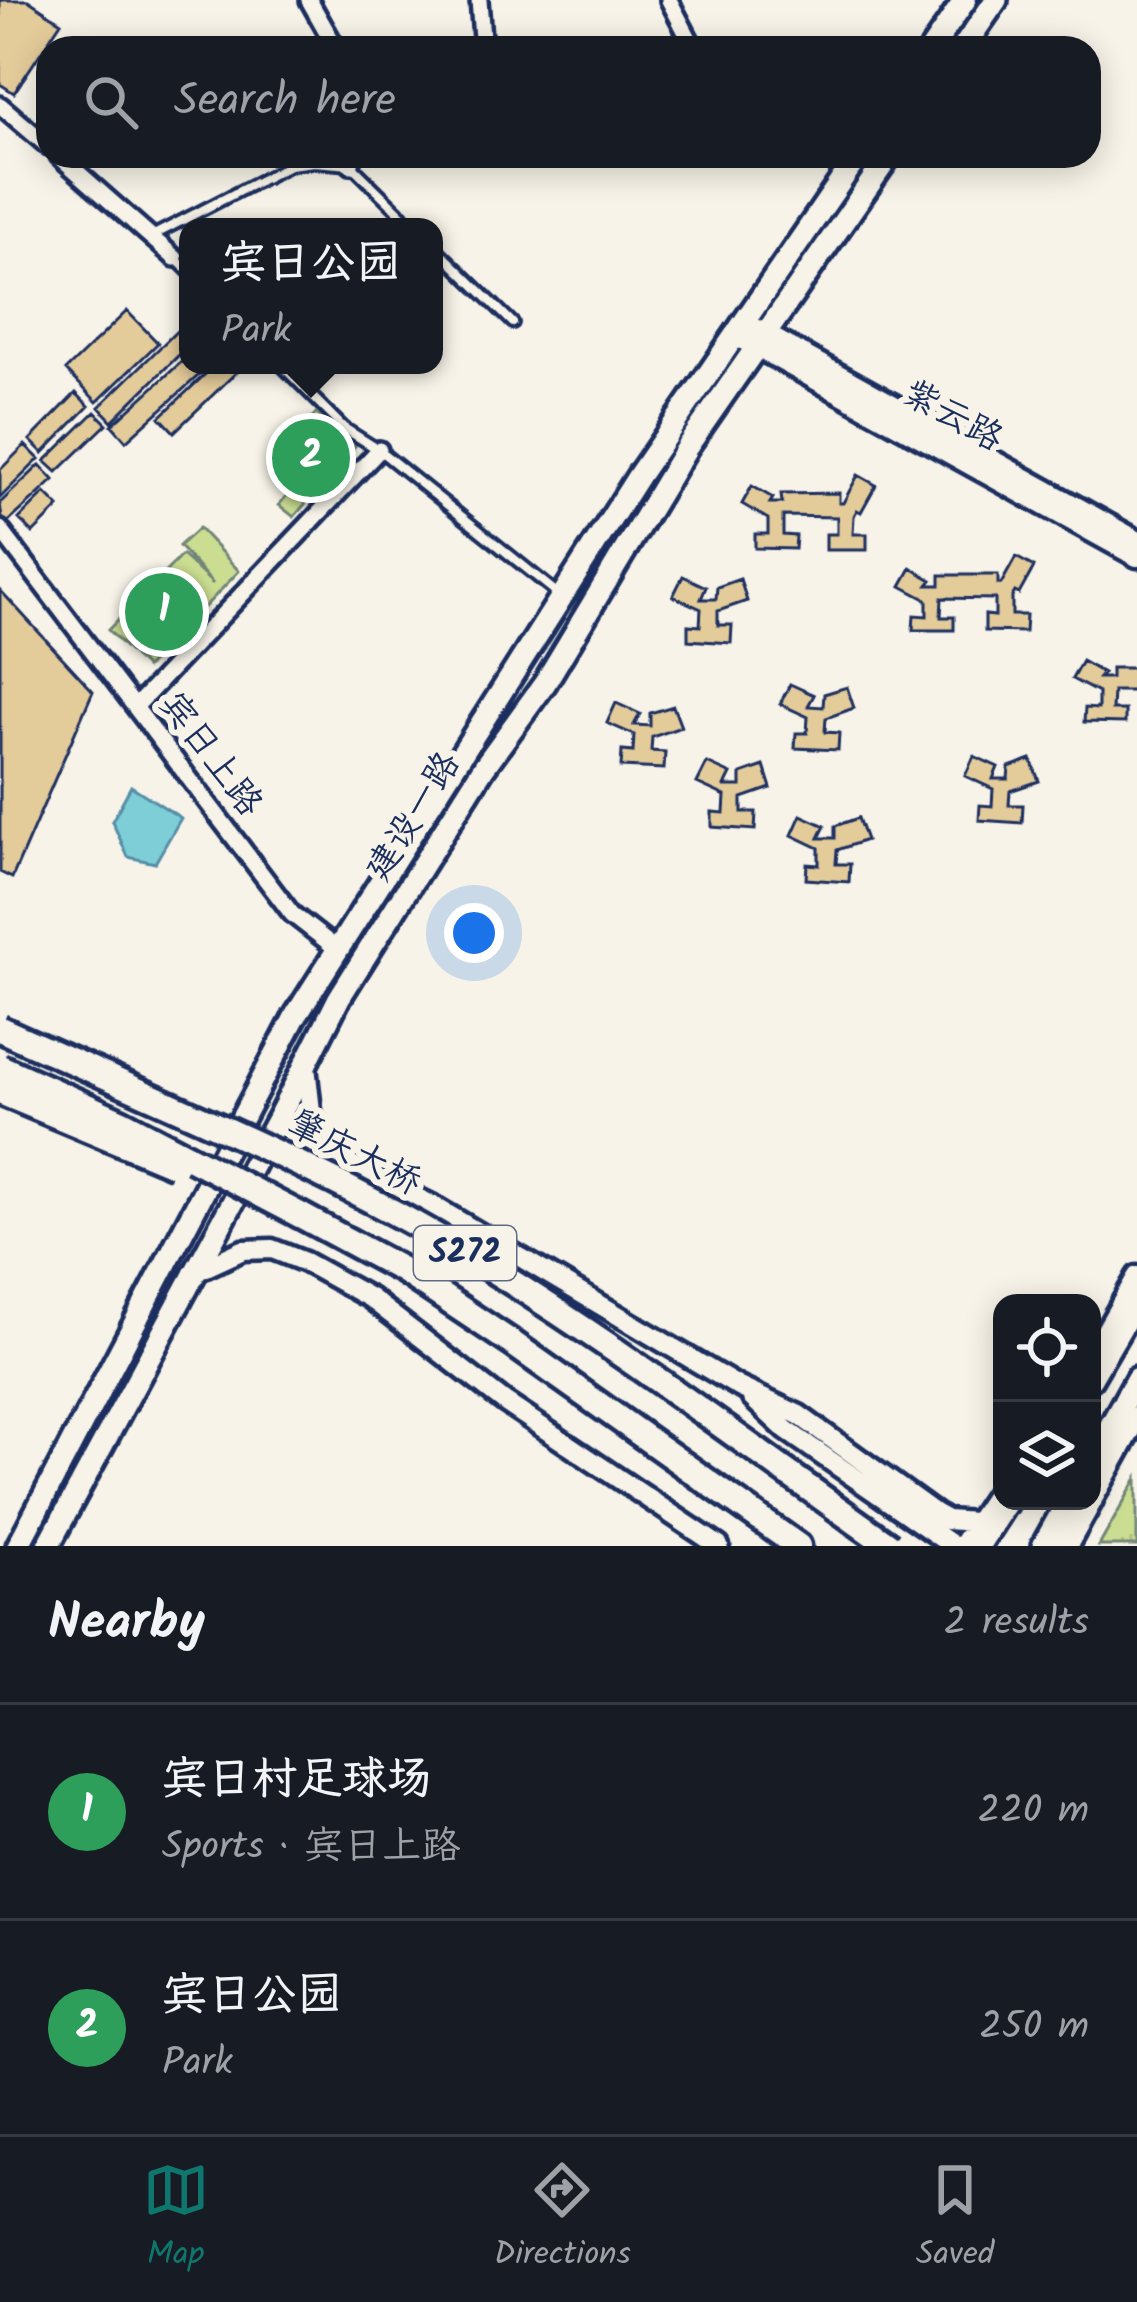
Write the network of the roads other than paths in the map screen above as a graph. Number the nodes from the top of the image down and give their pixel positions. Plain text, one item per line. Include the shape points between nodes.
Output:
1 (309, 0) edge
2 (479, 0) edge
3 (669, 0) edge
4 (965, 0) edge
5 (997, 0) edge
6 (329, 36) edge
7 (482, 36) edge
8 (688, 36) edge
9 (940, 36) edge
10 (972, 36) edge
11 (0, 104) edge
12 (36, 136) edge
13 (73, 168) edge
14 (286, 168) edge
15 (359, 168) edge
16 (850, 168) edge
17 (881, 168) edge
18 (188, 218) edge
19 (406, 218) edge
20 (815, 219) junction
21 (179, 223) edge
22 (835, 234) junction
23 (151, 237) junction
24 (443, 255) edge
25 (175, 258) joint
26 (179, 262) edge
27 (513, 323) dead end
28 (740, 328) junction
29 (761, 340) junction
30 (290, 374) edge
31 (379, 450) junction
32 (0, 529) edge
33 (1137, 540) edge
34 (1137, 557) edge
35 (561, 596) junction
36 (136, 706) junction
37 (337, 949) junction
38 (0, 1028) edge
39 (306, 1066) junction
40 (0, 1067) edge
41 (0, 1092) edge
42 (300, 1215) junction
43 (193, 1273) junction
44 (1137, 1276) edge
45 (1137, 1303) edge
46 (1101, 1338) edge
47 (1101, 1365) edge
48 (1137, 1378) edge
49 (739, 1387) junction
50 (1137, 1418) edge
51 (1101, 1443) edge
52 (1101, 1482) edge
53 (993, 1496) edge
54 (1003, 1510) edge
55 (1064, 1510) edge
56 (1086, 1510) edge
57 (670, 1512) junction
58 (974, 1522) junction
59 (954, 1545) edge
60 (18, 1546) edge
61 (48, 1546) edge
62 (694, 1546) edge
63 (718, 1546) edge
64 (798, 1546) edge
65 (890, 1546) edge
66 (980, 1546) edge
67 (1043, 1546) edge
68 (1066, 1546) edge

1 - 6 street
2 - 7 street
3 - 8 street
4 - 9 main road
5 - 10 main road
11 - 12 street
13 - 23 street
14 - 18 lane
15 - 19 lane
16 - 20 main road, 建设一路
17 - 22 main road, 建设一路
20 - 22 street
20 - 28 main road, 建设一路
21 - 23 lane
22 - 29 main road, 建设一路
23 - 25 street
24 - 27 lane
25 - 26 lane
28 - 29 street, 紫云路
28 - 35 main road, 建设一路
29 - 33 street, 紫云路
29 - 34 street, 紫云路
29 - 39 main road, 建设一路 via 351,978
30 - 31 lane
31 - 35 lane
31 - 36 street
32 - 36 street, 宾日上路
35 - 37 main road, 建设一路
36 - 37 street, 宾日上路 via 292,914
37 - 60 main road, 建设一路
38 - 65 main road, 肇庆大桥 / S272, bridge via 453,1245
39 - 43 main road, 建设一路
39 - 49 street via 311,1112 336,1158 511,1250
40 - 42 main road, S272, bridge
41 - 42 main road, bridge
42 - 64 main road, S272 via 404,1271
43 - 57 street via 243,1250 272,1249 305,1262 370,1298 506,1403
43 - 61 main road, 建设一路
44 - 46 street
45 - 47 street
48 - 51 main road
49 - 58 street via 799,1415 936,1514
49 - 59 street via 786,1430
50 - 52 main road
53 - 58 street
54 - 66 street
55 - 67 main road
56 - 68 main road
57 - 62 street
57 - 63 street
58 - 59 street

